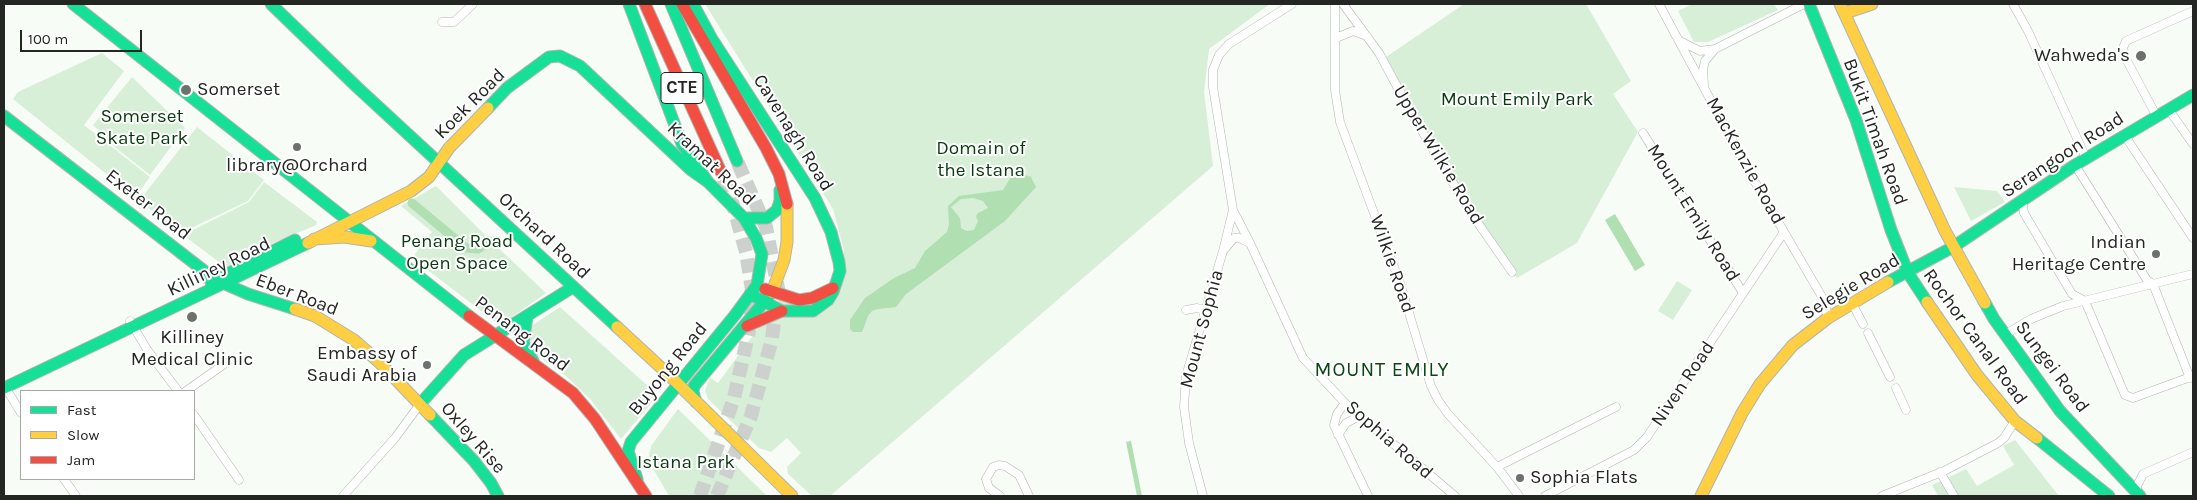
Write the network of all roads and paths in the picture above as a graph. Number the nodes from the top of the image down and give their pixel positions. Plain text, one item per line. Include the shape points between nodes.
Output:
1 (73, 4) edge
2 (270, 4) edge
3 (473, 4) edge
4 (629, 4) edge
5 (645, 4) edge
6 (671, 4) edge
7 (682, 4) edge
8 (693, 4) edge
9 (1292, 4) edge
10 (1335, 4) edge
11 (1343, 4) edge
12 (1660, 4) edge
13 (1804, 4) edge
14 (1809, 4) edge
15 (1872, 4) edge
16 (2013, 4) edge
17 (1842, 8) edge
18 (2193, 11) edge
19 (442, 22) dead end
20 (1367, 36) junction
21 (1336, 38) junction
22 (1679, 41) junction
23 (1715, 49) junction
24 (580, 66) joint
25 (1704, 87) junction
26 (2193, 95) edge
27 (2169, 110) junction
28 (4, 116) edge
29 (2157, 117) junction
30 (1643, 133) dead end
31 (2125, 136) junction
32 (2193, 144) edge
33 (2086, 158) junction
34 (737, 161) tunnel mouth
35 (439, 162) junction
36 (2076, 165) junction
37 (720, 172) tunnel mouth
38 (779, 174) junction
39 (708, 182) junction
40 (2022, 204) junction
41 (332, 208) junction
42 (1233, 210) junction
43 (744, 218) junction
44 (351, 223) junction
45 (1784, 232) junction
46 (2193, 238) edge
47 (314, 239) junction
48 (373, 241) junction
49 (1251, 247) junction
50 (1953, 247) junction
51 (1223, 251) junction
52 (1512, 272) dead end
53 (1908, 273) junction
54 (2193, 274) edge
55 (220, 282) junction
56 (2153, 284) junction
57 (572, 287) junction
58 (833, 288) junction
59 (753, 290) junction
60 (772, 292) junction
61 (1743, 293) junction
62 (2081, 299) junction
63 (764, 302) junction
64 (1852, 303) junction
65 (1186, 310) dead end
66 (1205, 310) junction
67 (782, 311) junction
68 (527, 317) junction
69 (1828, 318) junction
70 (134, 323) junction
71 (1863, 324) dead end
72 (744, 327) junction
73 (1868, 333) dead end
74 (2004, 335) junction
75 (497, 337) junction
76 (222, 365) dead end
77 (535, 365) junction
78 (1890, 377) dead end
79 (2191, 377) edge
80 (677, 384) junction
81 (4, 387) edge
82 (1896, 388) dead end
83 (177, 390) edge
84 (187, 390) edge
85 (696, 402) junction
86 (1345, 403) junction
87 (421, 406) junction
88 (1616, 407) dead end
89 (1906, 410) dead end
90 (20, 411) edge
91 (195, 416) edge
92 (1360, 416) junction
93 (20, 418) edge
94 (2015, 421) junction
95 (1338, 435) junction
96 (2193, 452) edge
97 (1497, 467) junction
98 (1940, 472) junction
99 (65, 480) edge
100 (239, 480) dead end
101 (637, 481) junction
102 (1515, 494) edge
103 (2139, 495) edge
104 (76, 496) edge
105 (343, 496) edge
106 (498, 496) edge
107 (646, 496) edge
108 (792, 496) edge
109 (1000, 496) edge
110 (1029, 496) edge
111 (1203, 496) edge
112 (1368, 496) edge
113 (1455, 496) edge
114 (1545, 496) edge
115 (1701, 496) edge
116 (1882, 496) edge
117 (1954, 496) edge
118 (2109, 496) edge

1 - 41 main road, Penang Road
2 - 35 main road, Orchard Road
3 - 19 street via 454,22
4 - 39 main road via 682,144
5 - 37 main road, CTE
6 - 34 main road, CTE
7 - 38 main road
8 - 58 main road, Cavenagh Road via 815,198 831,232 840,262
9 - 42 street, Sophia Road via 1229,44 1219,55 1213,70
10 - 21 street, Wilkie Road
11 - 20 street, Upper Wilkie Road
12 - 22 street, MacKenzie Road
13 - 23 street
14 - 53 main road, Bukit Timah Road via 1856,120
15 - 17 main road
16 - 33 street
17 - 50 main road, Bukit Timah Road
18 - 29 street via 2124,44 2123,53
20 - 21 street via 1353,31
20 - 52 street, Upper Wilkie Road via 1471,213
21 - 97 street, Wilkie Road via 1335,90 1340,122 1400,283 1432,386 1448,414
22 - 23 street via 1700,51
22 - 25 street, MacKenzie Road
23 - 25 street via 1705,61
24 - 35 main road, Koek Road via 560,56 549,57 507,88
24 - 39 main road, Kramat Road via 691,170
25 - 45 street, MacKenzie Road
26 - 27 main road, Serangoon Road
27 - 29 main road, Serangoon Road
27 - 32 street
28 - 55 main road, Exeter Road
29 - 31 main road, Serangoon Road
30 - 61 street, Mount Emily Road
31 - 33 main road, Serangoon Road
31 - 46 street
33 - 36 main road, Serangoon Road
35 - 44 main road, Killiney Road via 429,177 411,191
35 - 57 main road, Orchard Road
36 - 40 main road, Serangoon Road
36 - 56 street via 2147,280
38 - 43 main road via 777,210 767,218
38 - 60 main road, Buyong Road via 787,201 787,242
39 - 43 main road, Kramat Road
40 - 50 main road, Serangoon Road
40 - 62 street
41 - 44 main road, Penang Road
41 - 55 main road, Killiney Road via 332,223
42 - 49 street, Sophia Road
42 - 51 street, Mount Sophia
43 - 59 main road, Kramat Road via 762,254 761,269
44 - 47 main road, Killiney Road
44 - 48 main road, Penang Road
45 - 61 street, Niven Road
45 - 69 street, MacKenzie Road via 1825,302
47 - 48 main road via 345,237
47 - 55 main road, Killiney Road
48 - 75 main road, Penang Road
49 - 51 street, Mount Sophia via 1234,238
49 - 86 street, Sophia Road via 1303,358
50 - 53 main road, Selegie Road
50 - 74 main road, Sungei Road
51 - 66 street, Mount Sophia
53 - 64 main road, Selegie Road
53 - 94 main road, Rochor Canal Road via 1977,375
54 - 56 street
55 - 70 main road, Killiney Road
55 - 87 main road, Eber Road via 315,316 336,327 371,354
56 - 62 street
56 - 79 street
57 - 68 main road
57 - 80 main road, Orchard Road
58 - 60 main road via 799,300
58 - 67 main road, Cavenagh Road via 828,300 813,311
59 - 60 main road
59 - 63 main road, Cavenagh Road
59 - 80 main road, Buyong Road
60 - 63 main road, Buyong Road
61 - 114 street, Niven Road via 1647,437 1634,450
62 - 74 street via 2043,313
62 - 79 street via 2125,395 2133,398
63 - 67 main road, Cavenagh Road
63 - 72 main road, Buyong Road
64 - 69 main road, Selegie Road
64 - 71 street
65 - 66 street
66 - 111 street, Mount Sophia via 1186,376 1184,398 1189,443
67 - 72 main road
68 - 75 main road
68 - 77 main road via 523,343
69 - 115 main road, Selegie Road via 1793,345 1760,384
70 - 81 main road, Killiney Road
70 - 83 street via 148,351
72 - 85 main road, Buyong Road via 694,386
73 - 78 street
74 - 103 main road, Sungei Road via 2060,410
75 - 77 main road, Penang Road
75 - 87 main road via 464,356
76 - 84 street
77 - 101 main road, Penang Road via 583,404
80 - 85 main road, Orchard Road
80 - 101 main road, Buyong Road via 630,442 628,451
81 - 90 street
81 - 93 street
82 - 89 street
85 - 108 main road, Orchard Road
86 - 92 street, Sophia Road
86 - 95 street via 1334,421
87 - 105 street
87 - 106 main road, Oxley Rise via 474,461
88 - 97 street
91 - 100 street
92 - 95 street via 1346,423
92 - 113 street, Sophia Road
94 - 98 street via 1998,443
94 - 118 main road, Rochor Canal Road
95 - 112 street
96 - 103 street via 2143,474 2137,486
97 - 102 street, Wilkie Road
98 - 116 street
98 - 117 street
99 - 104 street
101 - 107 main road, Penang Road
109 - 110 street via 989,488 986,479 993,467 1005,466 1019,475

